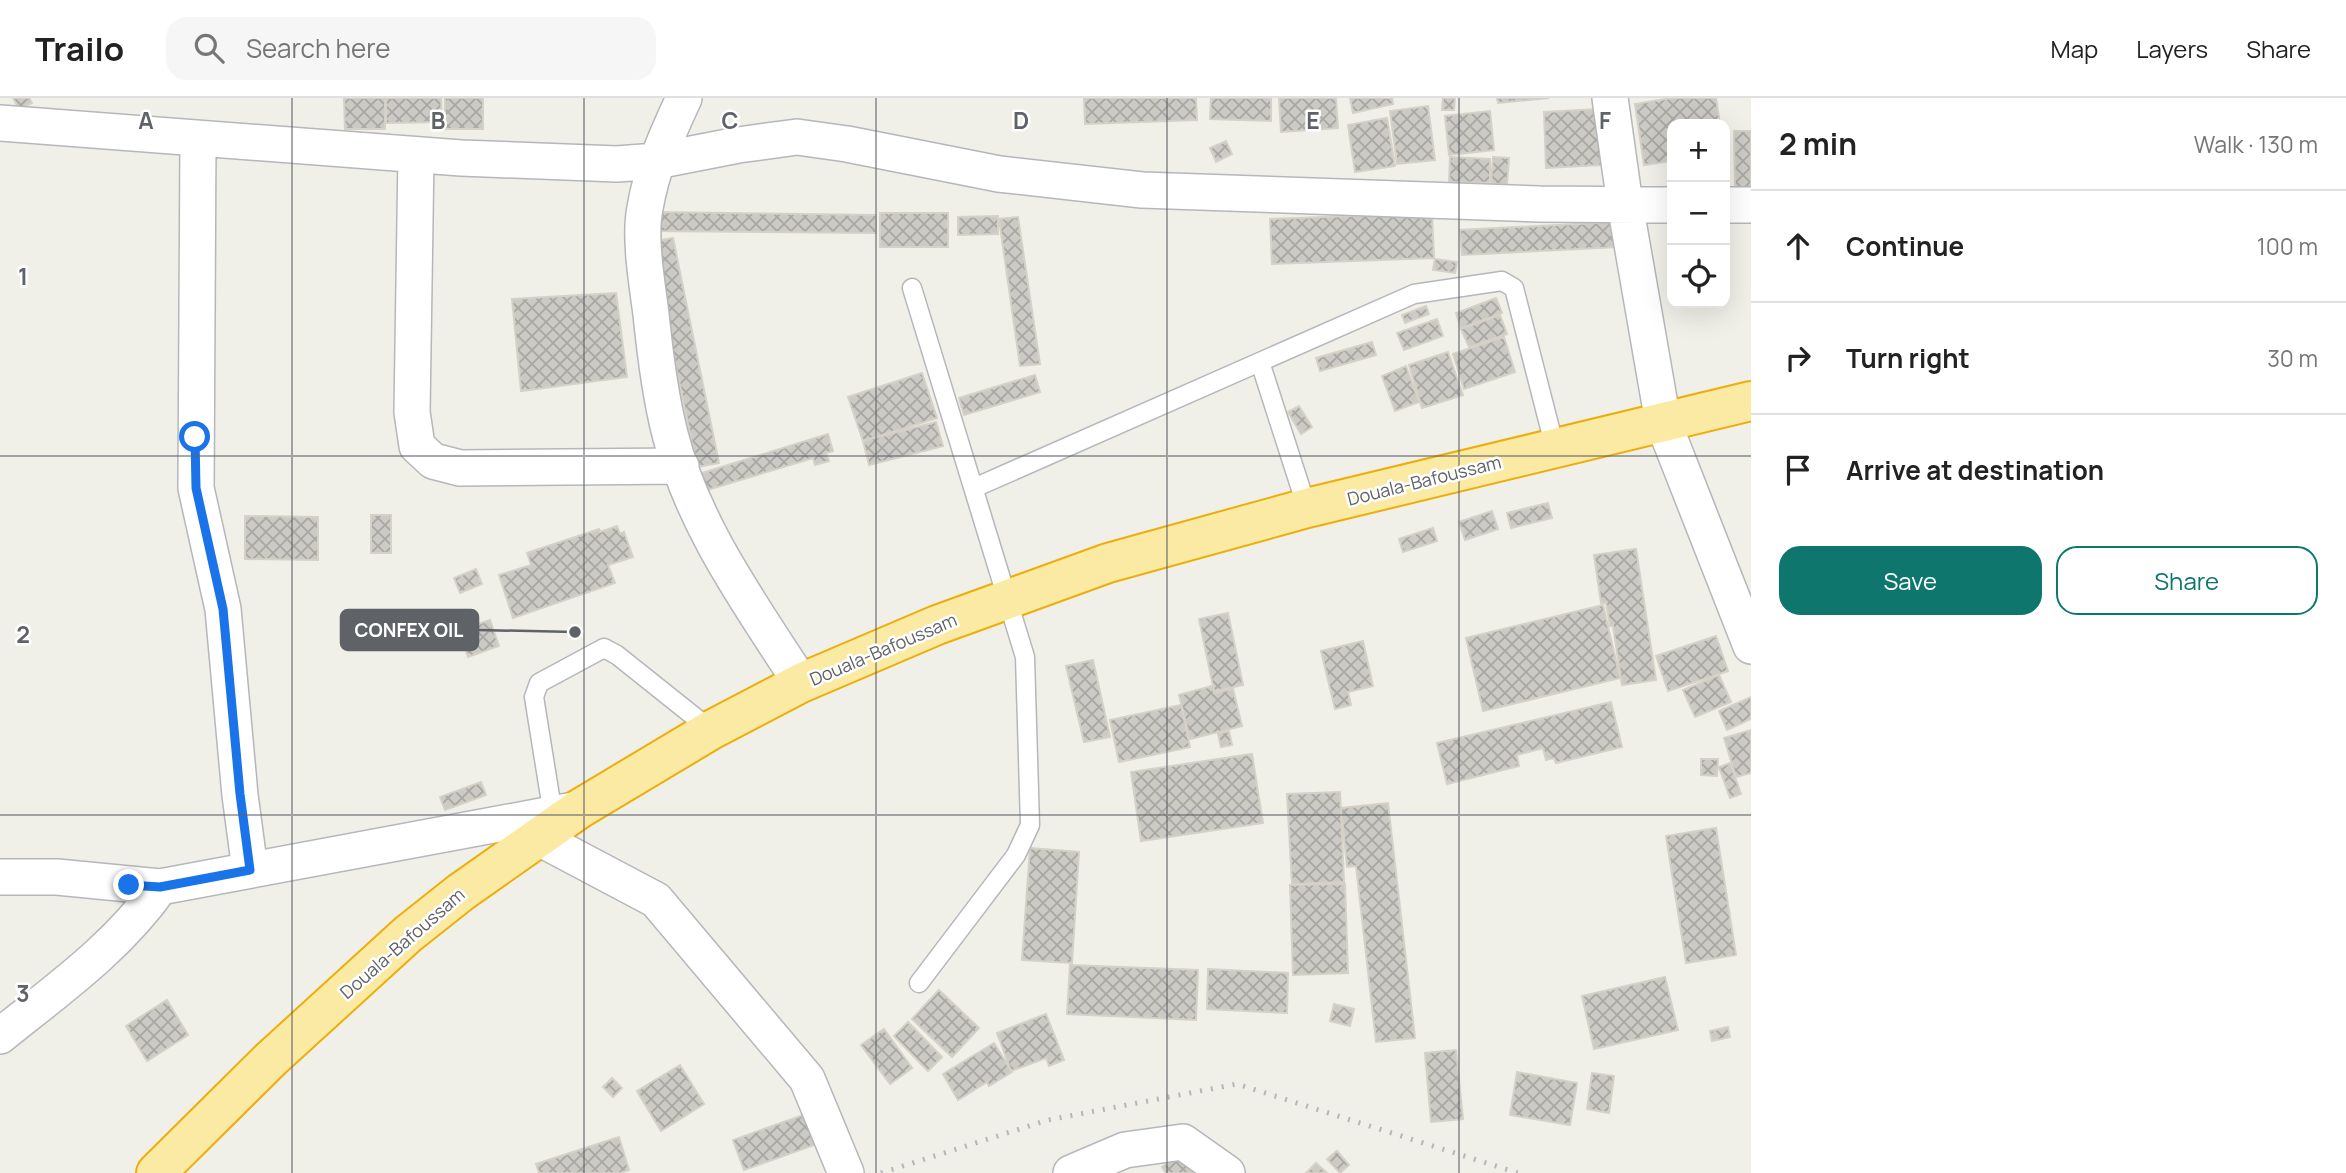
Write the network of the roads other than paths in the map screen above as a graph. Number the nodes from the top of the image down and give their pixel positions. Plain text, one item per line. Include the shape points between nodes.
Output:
1 (684, 98) edge
2 (1610, 98) edge
3 (1, 128) edge
4 (198, 139) junction
5 (416, 155) junction
6 (656, 161) junction
7 (1625, 204) junction
8 (1667, 205) edge
9 (1730, 205) edge
10 (1751, 205) edge
11 (912, 288) dead end
12 (1260, 362) junction
13 (1751, 401) edge
14 (1663, 422) junction
15 (1555, 448) junction
16 (681, 466) junction
17 (974, 488) junction
18 (1307, 508) junction
19 (1008, 598) junction
20 (1751, 646) edge
21 (801, 683) junction
22 (711, 730) junction
23 (557, 820) junction
24 (250, 870) junction
25 (0, 877) edge
26 (160, 887) junction
27 (919, 982) dead end
28 (0, 1036) edge
29 (156, 1173) edge
30 (846, 1173) edge
31 (1071, 1173) edge
32 (1227, 1173) edge

1 - 6 street
2 - 7 street
3 - 4 street
4 - 5 street
4 - 24 street via 196,488 223,609
5 - 6 street via 549,163
5 - 16 street via 412,412 417,446 433,461 460,468
6 - 7 street via 797,137 999,174 1142,190
6 - 16 street via 644,211 645,267 658,373
7 - 8 street
7 - 14 street
9 - 10 street
11 - 17 lane
12 - 15 lane via 1414,294 1502,281 1514,288
12 - 17 lane
12 - 18 lane
13 - 14 highway, Douala-Bafoussam
14 - 15 highway, Douala-Bafoussam
14 - 20 street
15 - 18 highway, Douala-Bafoussam
16 - 21 street via 719,553
17 - 19 lane
18 - 19 highway, Douala-Bafoussam via 1108,563
19 - 21 highway, Douala-Bafoussam
19 - 27 lane via 1026,657 1030,825 1016,855
21 - 22 highway, Douala-Bafoussam
22 - 23 highway, Douala-Bafoussam
22 - 23 lane via 604,648 539,683 534,697
23 - 24 street
23 - 29 highway, Douala-Bafoussam via 408,934 271,1059
23 - 30 street via 656,900 807,1079
24 - 26 street
25 - 26 street via 57,877
26 - 28 street via 116,940
31 - 32 street via 1125,1150 1183,1142

